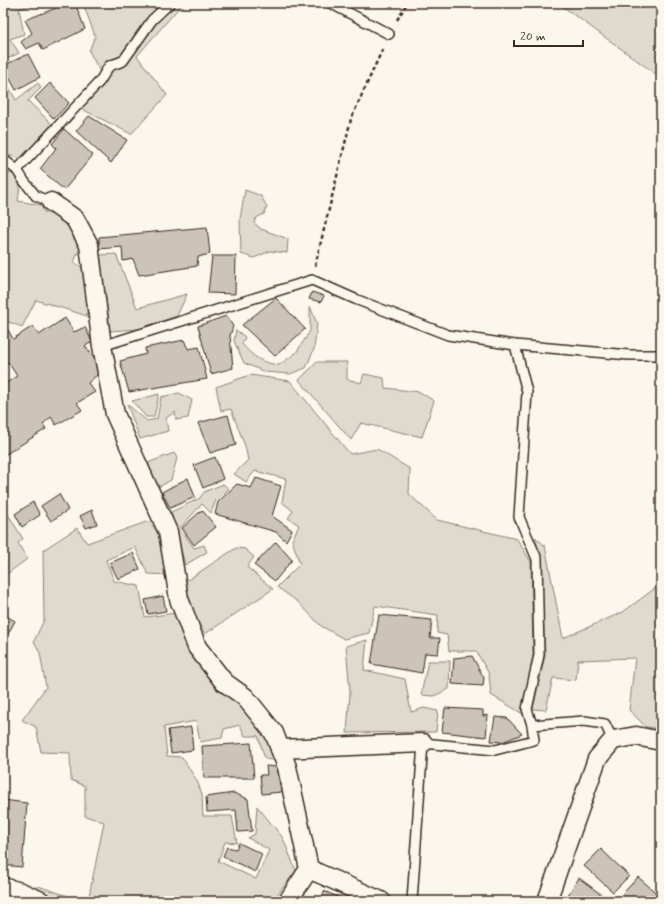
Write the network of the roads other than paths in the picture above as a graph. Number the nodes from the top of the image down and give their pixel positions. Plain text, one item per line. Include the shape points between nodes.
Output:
1 (170, 3) edge
2 (330, 3) edge
3 (389, 34) road end
4 (3, 159) edge
5 (17, 170) junction
6 (51, 202) joint
7 (515, 345) junction
8 (102, 346) junction
9 (661, 355) edge
10 (532, 725) junction
11 (613, 740) junction
12 (661, 741) edge
13 (423, 743) junction
14 (280, 749) junction
15 (310, 869) junction
16 (3, 887) edge
17 (19, 897) edge
18 (41, 901) edge
19 (288, 901) edge
20 (380, 901) edge
21 (412, 901) edge
22 (547, 901) edge

1 - 5 lane via 152,20 123,61 109,66 100,81
2 - 3 lane
4 - 5 lane
5 - 6 lane via 36,196
6 - 8 street via 75,219 90,245
7 - 8 lane via 448,335 355,300 312,280
7 - 9 lane via 629,355
7 - 10 lane via 527,392 519,517 537,559 539,655 527,709
8 - 14 street via 115,414 168,532 179,599 197,647 224,682 245,697 274,733
10 - 11 lane via 584,721 605,724
10 - 13 lane via 534,740 495,750
11 - 12 street via 636,736
11 - 22 street via 597,759
13 - 14 street
13 - 21 lane
14 - 15 street via 287,767
15 - 19 street
15 - 20 street
16 - 17 street
17 - 18 street

